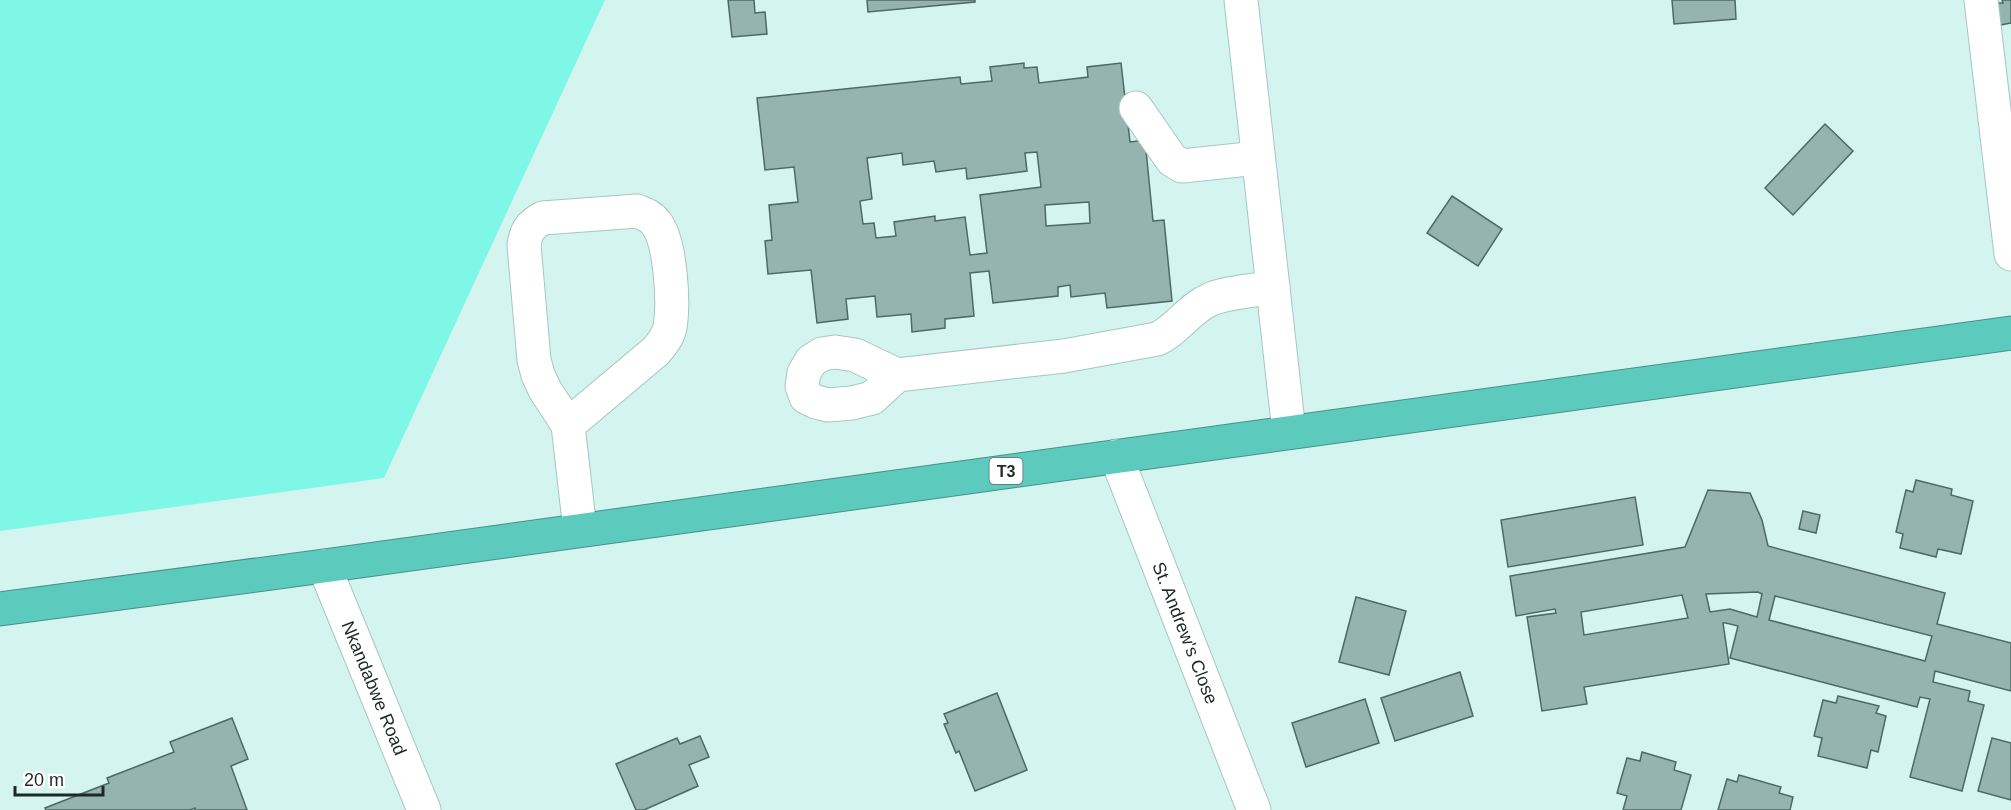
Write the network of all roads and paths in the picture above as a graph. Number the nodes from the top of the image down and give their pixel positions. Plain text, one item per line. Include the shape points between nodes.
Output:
1 (1241, 0) edge
2 (1981, 0) edge
3 (1136, 108) dead end
4 (1258, 158) junction
5 (2011, 254) edge
6 (1272, 287) junction
7 (2008, 337) edge
8 (897, 375) dead end
9 (568, 425) junction
10 (1289, 432) junction
11 (1116, 456) junction
12 (580, 530) junction
13 (324, 566) junction
14 (0, 609) edge
15 (424, 810) edge
16 (1254, 810) edge

1 - 4 street
2 - 5 street
3 - 4 street via 1172,160 1182,166
4 - 6 street
6 - 8 street via 1207,301 1157,339 1064,356
6 - 10 street
7 - 10 highway, T3
9 - 9 street via 656,351 670,328 671,276 663,236 650,216 637,211 543,218 526,233 534,360 545,390
9 - 12 street
10 - 11 highway, T3
11 - 12 highway, T3
11 - 16 street, St. Andrew's Close
12 - 13 highway, T3
13 - 14 highway, T3
13 - 15 street, Nkandabwe Road

